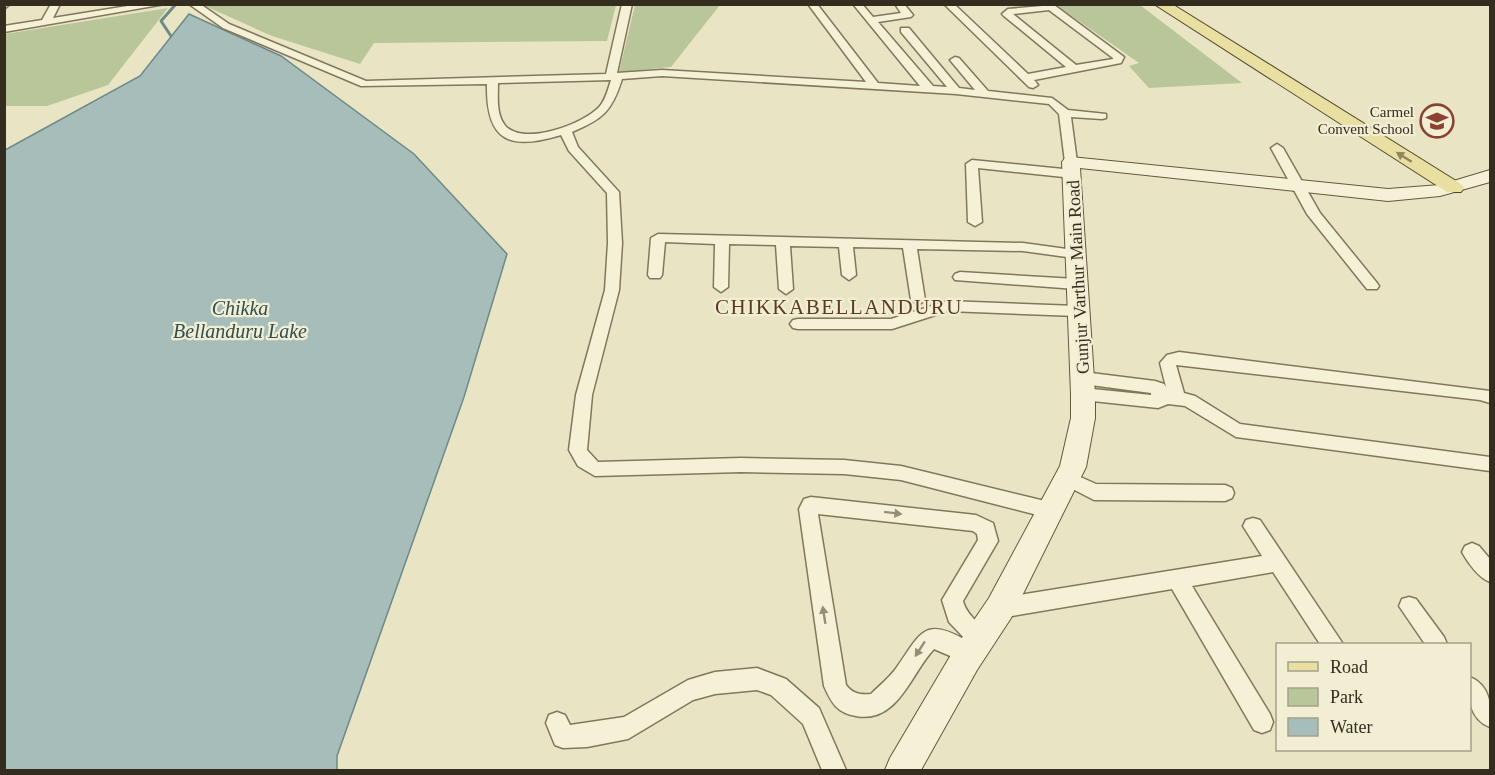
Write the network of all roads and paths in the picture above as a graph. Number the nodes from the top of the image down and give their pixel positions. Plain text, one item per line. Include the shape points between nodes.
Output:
1 (56, 4) edge
2 (92, 4) edge
3 (161, 4) edge
4 (193, 4) edge
5 (627, 4) edge
6 (812, 4) edge
7 (858, 4) edge
8 (899, 4) edge
9 (948, 4) edge
10 (1161, 4) edge
11 (1182, 4) edge
12 (86, 16) junction
13 (871, 20) junction
14 (45, 23) junction
15 (4, 29) edge
16 (905, 30) dead end
17 (955, 60) dead end
18 (1074, 69) junction
19 (614, 77) junction
20 (1026, 78) junction
21 (493, 79) junction
22 (875, 86) junction
23 (929, 89) junction
24 (956, 91) junction
25 (984, 93) junction
26 (1052, 101) junction
27 (1065, 113) junction
28 (1102, 116) dead end
29 (565, 130) junction
30 (1277, 148) dead end
31 (1072, 168) junction
32 (1477, 182) edge
33 (1298, 186) junction
34 (975, 222) dead end
35 (722, 238) junction
36 (783, 241) junction
37 (845, 242) junction
38 (909, 244) junction
39 (1074, 254) junction
40 (655, 275) dead end
41 (849, 275) dead end
42 (960, 277) dead end
43 (1076, 284) junction
44 (1372, 286) dead end
45 (722, 287) dead end
46 (786, 289) dead end
47 (918, 300) dead end
48 (1077, 311) junction
49 (798, 324) dead end
50 (1083, 386) junction
51 (1169, 397) junction
52 (1491, 397) edge
53 (1491, 464) edge
54 (1067, 478) junction
55 (1225, 493) dead end
56 (1049, 510) junction
57 (1253, 526) dead end
58 (1472, 552) dead end
59 (1276, 563) junction
60 (1491, 573) edge
61 (1178, 580) junction
62 (1409, 606) dead end
63 (1000, 608) junction
64 (1331, 643) edge
65 (1436, 643) edge
66 (974, 647) junction
67 (1471, 689) edge
68 (1491, 716) edge
69 (1262, 722) dead end
70 (557, 723) dead end
71 (834, 771) edge
72 (902, 771) edge

1 - 14 street
2 - 12 street
3 - 12 street
4 - 21 street via 226,26 365,84
5 - 19 street
6 - 22 street
7 - 13 street
8 - 13 street via 908,15
9 - 20 street
32 -> 10 main road
11 - 32 main road
12 - 14 street
13 - 23 street
14 - 15 street
16 - 24 street
17 - 25 street
18 - 18 street via 1007,14 1008,12 1051,7 1119,57 1117,61
18 - 20 street
19 - 21 street
19 - 22 street via 662,73
19 - 29 street via 606,109
20 - 26 street
21 - 29 street via 498,126 508,136 525,138
22 - 23 street
23 - 24 street
24 - 25 street
25 - 26 street
26 - 27 street
27 - 28 street
27 - 31 street
29 - 56 street via 573,148 613,192 612,290 584,395 578,450 595,470 741,465 844,467 901,473
30 - 33 street
31 - 33 main road, Gunjur Varthur Main Road
31 - 34 street via 972,164
31 - 39 main road, Gunjur Varthur Main Road
32 - 33 main road, Gunjur Varthur Main Road via 1417,196
33 - 44 street via 1314,214
35 - 36 street
35 - 40 street via 658,238
35 - 45 street
36 - 37 street
36 - 46 street
37 - 38 street
37 - 41 street
38 - 39 street
38 - 47 street
39 - 43 main road, Gunjur Varthur Main Road
42 - 43 street
43 - 48 main road, Gunjur Varthur Main Road
48 - 49 street via 947,306 892,324
48 - 50 main road, Gunjur Varthur Main Road
50 - 51 street via 1158,402
50 - 54 main road, Gunjur Varthur Main Road via 1083,418
51 - 52 street via 1168,363 1179,358
51 - 53 street via 1190,400 1236,430
54 - 55 street via 1094,492
54 - 56 main road, Gunjur Varthur Main Road
56 - 63 main road, Gunjur Varthur Main Road
57 - 59 street
58 - 60 street
59 - 61 street
59 - 64 street
61 - 63 street
61 - 69 street
62 - 65 street
63 - 66 main road, Gunjur Varthur Main Road
66 -> 66 street via 932,638 925,641 902,678 876,705 847,703 839,697 808,509 811,505 976,523 986,529 988,541 952,600
66 - 72 main road, Gunjur Varthur Main Road
67 - 68 street
70 - 71 street via 563,736 628,728 688,691 715,682 757,679 778,687 811,716

